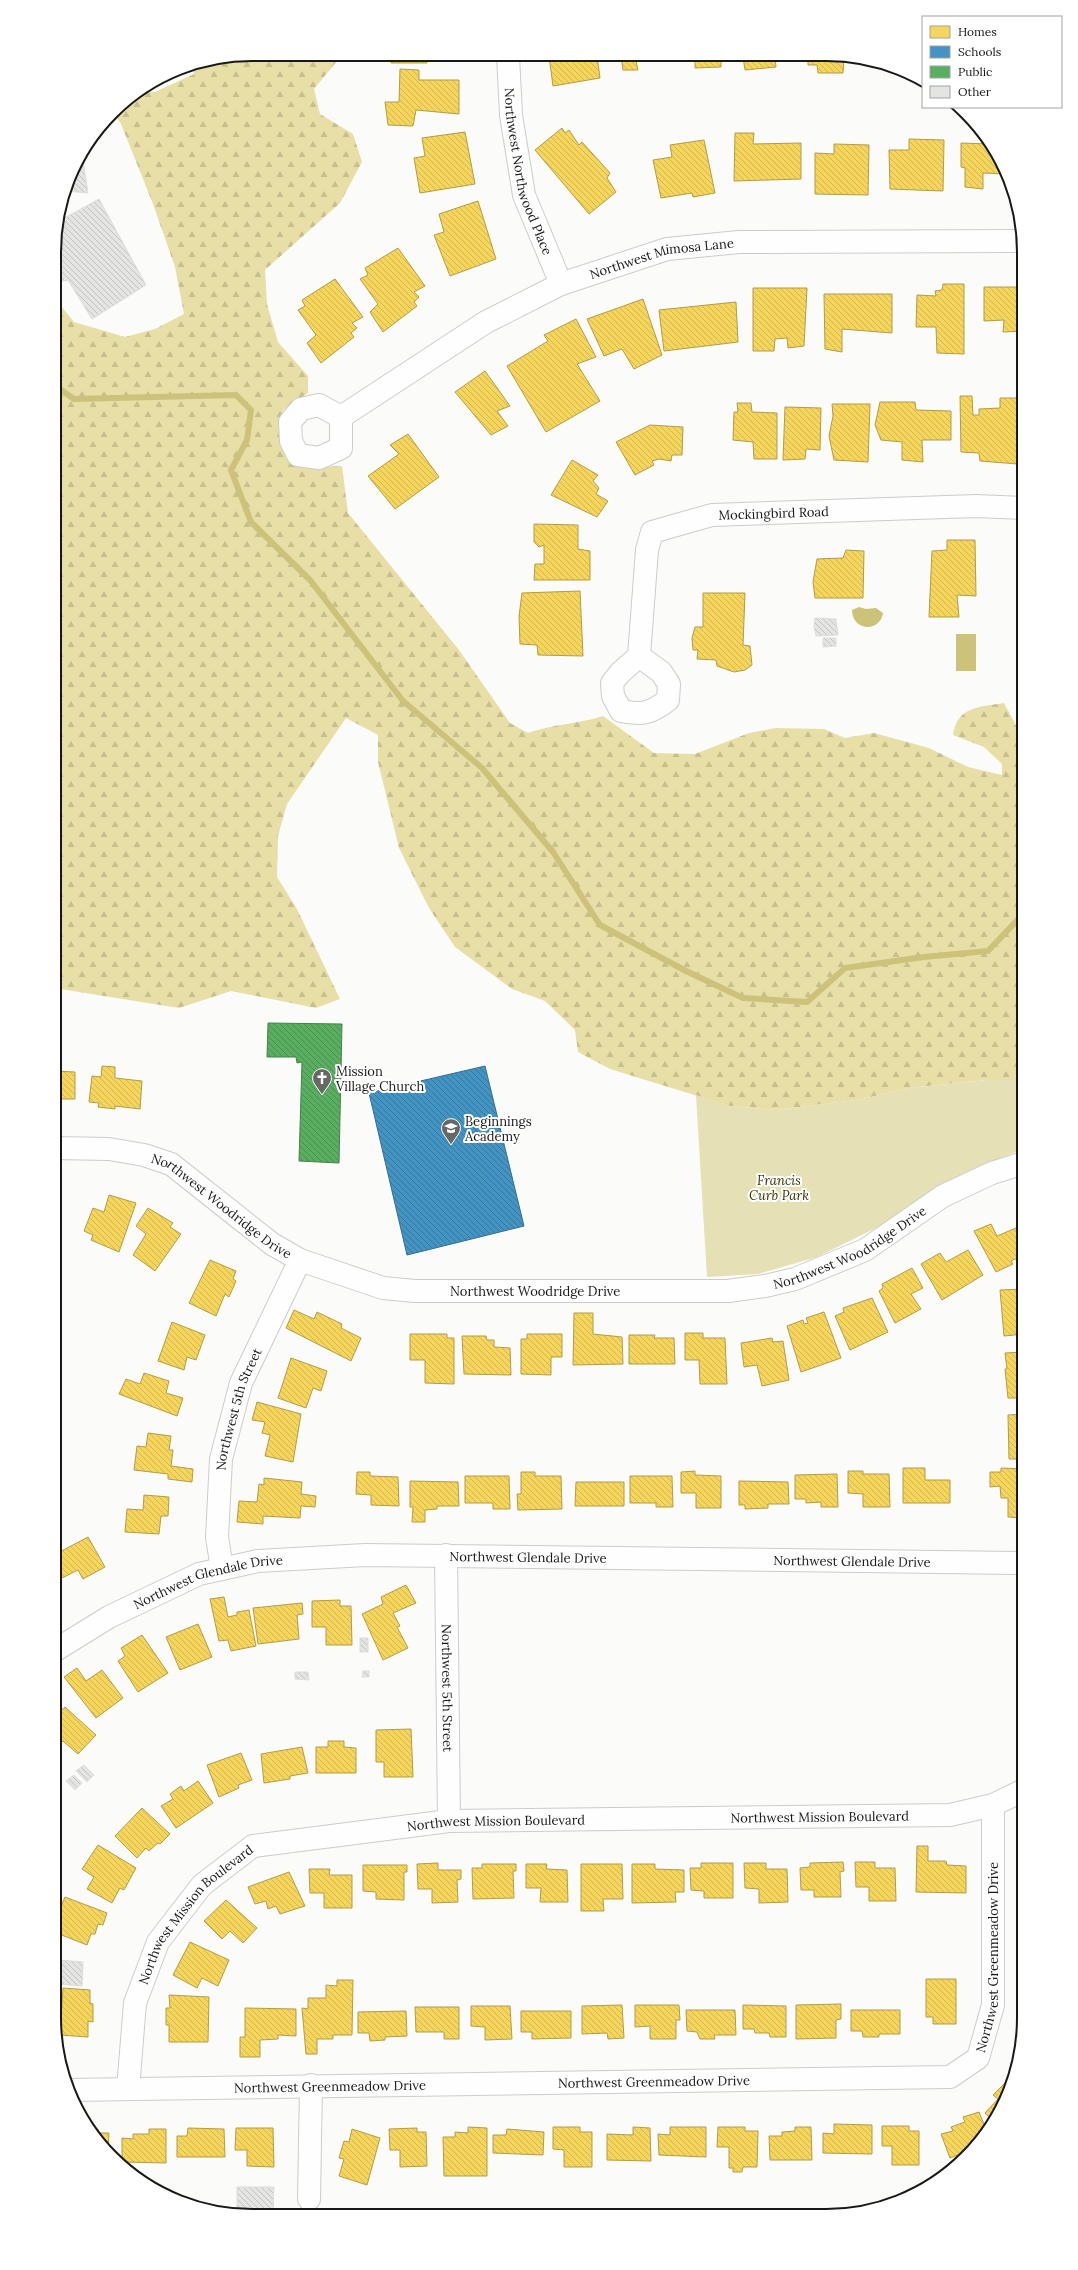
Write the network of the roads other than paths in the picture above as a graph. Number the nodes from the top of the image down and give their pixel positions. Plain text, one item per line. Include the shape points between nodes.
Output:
1 (508, 61) edge
2 (1017, 241) edge
3 (561, 284) junction
4 (341, 417) dead end
5 (1017, 508) edge
6 (639, 656) dead end
7 (61, 1148) edge
8 (1017, 1165) edge
9 (300, 1260) junction
10 (446, 1555) junction
11 (1017, 1563) edge
12 (222, 1569) junction
13 (61, 1647) edge
14 (1017, 1793) edge
15 (992, 1805) junction
16 (449, 1821) junction
17 (310, 2086) junction
18 (76, 2090) edge
19 (128, 2090) junction
20 (309, 2199) dead end

1 - 3 street, Northwest Northwood Place via 511,115 524,195
2 - 3 street, Northwest Mimosa Lane via 718,244 667,249
3 - 4 street, Northwest Mimosa Lane via 486,322
5 - 6 street, Mockingbird Road via 976,506 712,515 652,532 647,550
7 - 9 street, Northwest Woodridge Drive via 108,1149 144,1155 171,1164 272,1244
8 - 9 street, Northwest Woodridge Drive via 992,1173 943,1196 865,1250 795,1279 728,1291 415,1291 383,1288
9 - 12 street, Northwest 5th Street via 241,1383 221,1459 217,1537
10 - 11 street, Northwest Glendale Drive
10 - 12 street, Northwest Glendale Drive via 365,1555 266,1561
10 - 16 street, Northwest 5th Street
12 - 13 street, Northwest Glendale Drive via 199,1574 109,1617
14 - 15 street, Northwest Mission Boulevard
15 - 16 street, Northwest Mission Boulevard via 950,1814
15 - 17 street, Northwest Greenmeadow Drive via 993,2005 978,2058 950,2077
16 - 19 street, Northwest Mission Boulevard via 253,1846 202,1885 158,1942 135,2003
17 - 19 street, Northwest Greenmeadow Drive
17 - 20 street
18 - 19 street, Northwest Greenmeadow Drive

